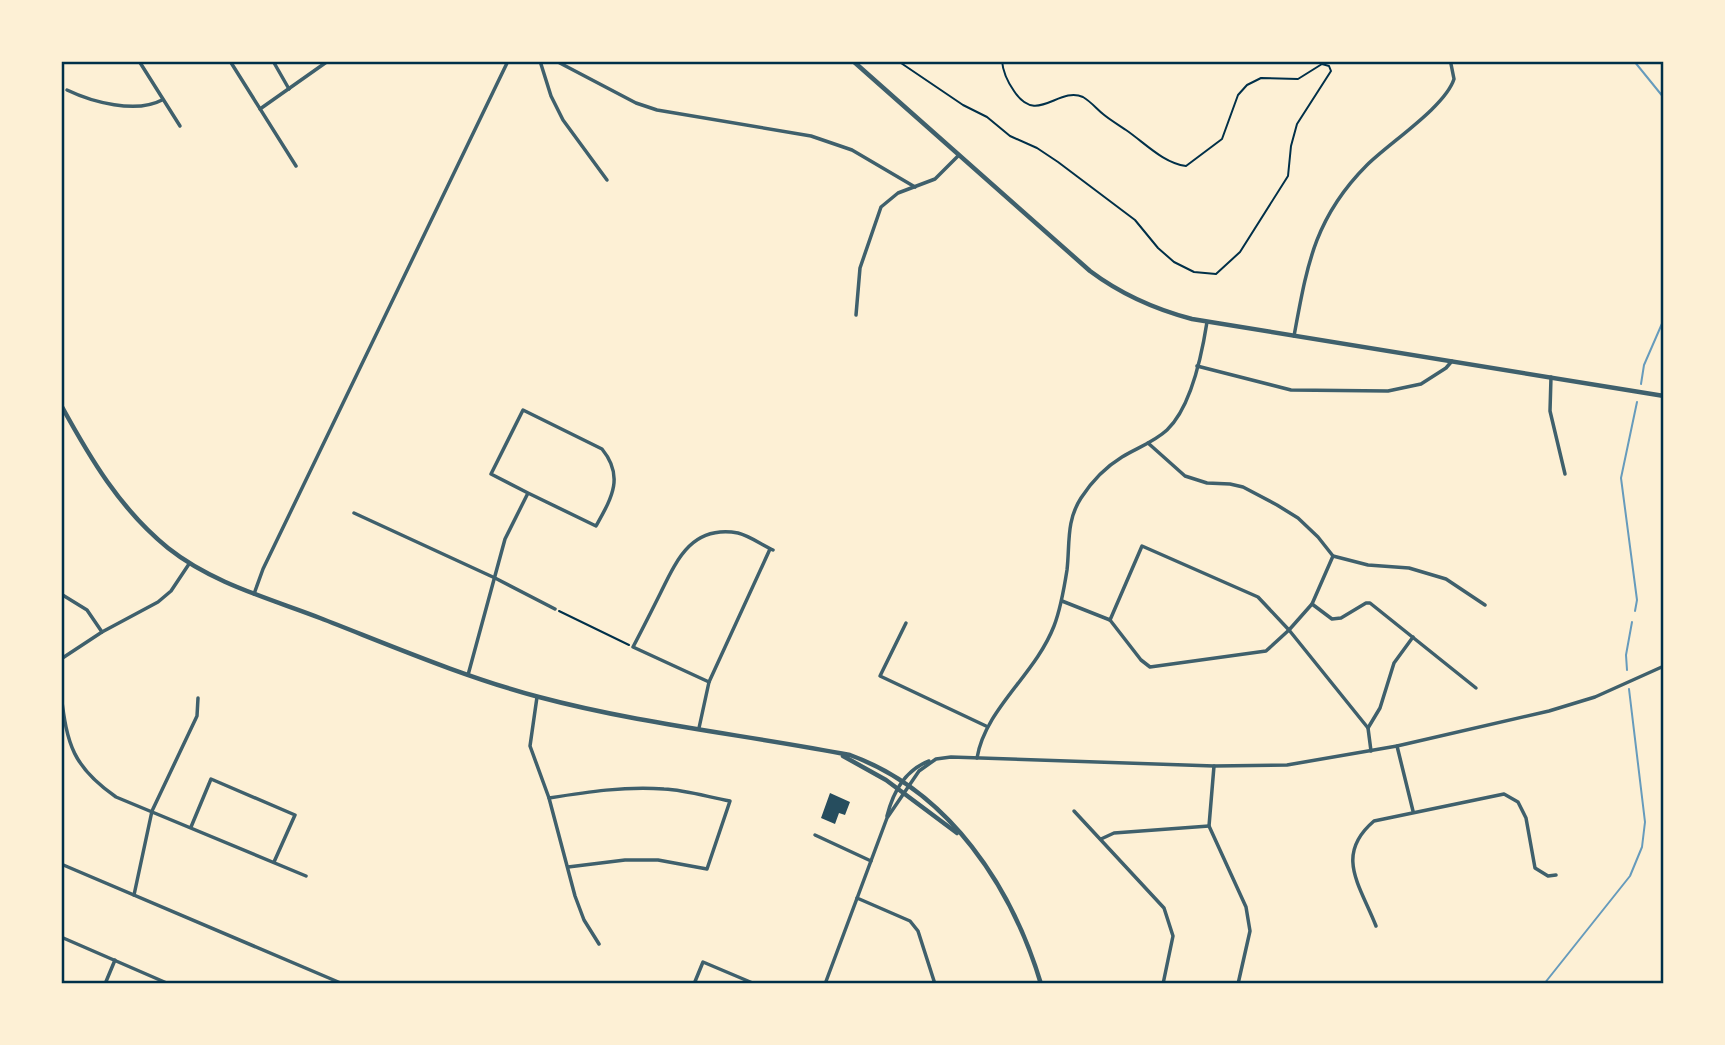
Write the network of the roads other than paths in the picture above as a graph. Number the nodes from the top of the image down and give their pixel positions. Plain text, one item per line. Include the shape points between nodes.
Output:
1 (139, 61) edge
2 (230, 61) edge
3 (273, 61) edge
4 (328, 61) edge
5 (508, 61) edge
6 (540, 61) edge
7 (556, 61) edge
8 (853, 61) edge
9 (1451, 64) dead end
10 (289, 89) junction
11 (67, 90) dead end
12 (162, 100) junction
13 (260, 109) junction
14 (180, 126) dead end
15 (958, 156) junction
16 (296, 166) dead end
17 (607, 180) dead end
18 (915, 187) junction
19 (856, 316) dead end
20 (1207, 322) junction
21 (1294, 336) junction
22 (1452, 361) junction
23 (1197, 366) junction
24 (1552, 377) junction
25 (1664, 396) edge
26 (61, 405) edge
27 (1148, 443) junction
28 (1565, 474) dead end
29 (528, 493) junction
30 (354, 513) dead end
31 (1333, 556) junction
32 (189, 564) junction
33 (495, 578) junction
34 (61, 594) edge
35 (254, 594) junction
36 (1062, 601) junction
37 (1312, 604) junction
38 (1485, 605) dead end
39 (555, 609) road end
40 (1110, 620) junction
41 (906, 623) dead end
42 (1289, 630) junction
43 (102, 632) junction
44 (1413, 637) junction
45 (61, 659) edge
46 (1664, 666) edge
47 (468, 676) junction
48 (709, 682) junction
49 (1476, 688) dead end
50 (61, 694) edge
51 (537, 697) junction
52 (198, 698) dead end
53 (986, 726) junction
54 (1368, 727) junction
55 (699, 728) junction
56 (1397, 746) junction
57 (829, 751) junction
58 (1371, 751) junction
59 (977, 758) junction
60 (936, 759) junction
61 (1214, 766) junction
62 (902, 781) junction
63 (909, 786) junction
64 (898, 788) junction
65 (905, 793) junction
66 (549, 798) junction
67 (152, 811) junction
68 (1074, 811) dead end
69 (1413, 811) junction
70 (887, 818) junction
71 (1209, 826) junction
72 (191, 827) junction
73 (815, 835) dead end
74 (1101, 839) junction
75 (969, 844) junction
76 (871, 861) junction
77 (274, 862) junction
78 (61, 864) edge
79 (568, 867) junction
80 (1556, 875) dead end
81 (306, 876) dead end
82 (134, 895) junction
83 (857, 898) junction
84 (1376, 926) dead end
85 (61, 937) edge
86 (598, 944) dead end
87 (115, 959) junction
88 (105, 984) edge
89 (169, 984) edge
90 (343, 984) edge
91 (694, 984) edge
92 (755, 984) edge
93 (825, 984) edge
94 (936, 984) edge
95 (1041, 984) edge
96 (1163, 984) edge
97 (1238, 984) edge

1 - 12 street
2 - 13 street
3 - 10 street
4 - 10 street
5 - 35 street
6 - 17 street via 563,120
7 - 18 street via 657,110 811,136 852,150
8 - 15 street
9 - 21 street via 1454,79 1445,95 1368,164 1328,213 1306,272
10 - 13 street
11 - 12 street via 86,99 118,104 151,106
12 - 14 street
13 - 16 street
15 - 18 street via 935,179
15 - 20 street via 1106,283 1144,304
18 - 19 street via 881,207 860,268
20 - 21 street
20 - 23 street
21 - 22 street
22 - 23 street via 1421,384 1388,391 1292,390
22 - 24 street
23 - 27 street via 1177,419
24 - 25 street
24 - 28 street via 1550,411
26 - 32 street via 112,490 148,531
27 - 31 street via 1185,475 1243,487 1277,505 1298,518
27 - 36 street via 1106,468 1079,501 1068,528
29 - 29 street via 596,526 613,494 611,460 602,449 523,411 491,474
29 - 33 street via 506,539
30 - 33 street
31 - 37 street
31 - 38 street via 1446,579
32 - 35 street
32 - 43 street via 158,602
33 - 39 street
33 - 47 street
34 - 43 street via 87,610
35 - 47 street
36 - 40 street
36 - 53 street via 1034,665
37 - 42 street
37 - 44 street via 1332,620 1370,603
40 - 42 street via 1150,667 1266,651
40 - 42 street via 1142,546 1258,597
41 - 53 street via 880,676
42 - 54 street
43 - 45 street
44 - 49 street
44 - 54 street via 1394,663 1380,708
46 - 56 street via 1574,704
47 - 51 street
48 - 48 street via 772,549 740,534 718,532 687,546 633,648
48 - 55 street
50 - 67 street via 69,743 87,773 116,797
51 - 55 street
51 - 66 street via 530,746
52 - 67 street via 197,716
53 - 59 street
54 - 58 street
55 - 57 street
56 - 58 street
56 - 69 street
57 - 62 street via 864,760
57 - 64 street
58 - 61 street via 1287,765
59 - 60 street
59 - 61 street
60 - 62 street via 915,768
60 - 63 street via 919,771
61 - 71 street
62 - 63 street
62 - 64 street
63 - 65 street
63 - 75 street
64 - 65 street
64 - 70 street
65 - 70 street
65 - 75 street
66 - 79 street
66 - 79 street via 637,788 730,802 707,869 658,860
67 - 72 street
67 - 82 street
68 - 74 street
69 - 80 street via 1504,794 1518,802 1526,818 1535,868
69 - 84 street via 1374,821 1354,844 1353,868
70 - 76 street
71 - 74 street
71 - 97 street via 1246,907 1250,931
72 - 77 street
72 - 77 street via 211,779 295,815
73 - 76 street
74 - 96 street via 1164,908 1172,936
75 - 95 street via 1018,920
76 - 83 street
77 - 81 street
78 - 82 street
79 - 86 street via 583,920
82 - 90 street
83 - 93 street
83 - 94 street via 910,921 918,931
85 - 87 street
87 - 88 street
87 - 89 street
91 - 92 street via 703,962

